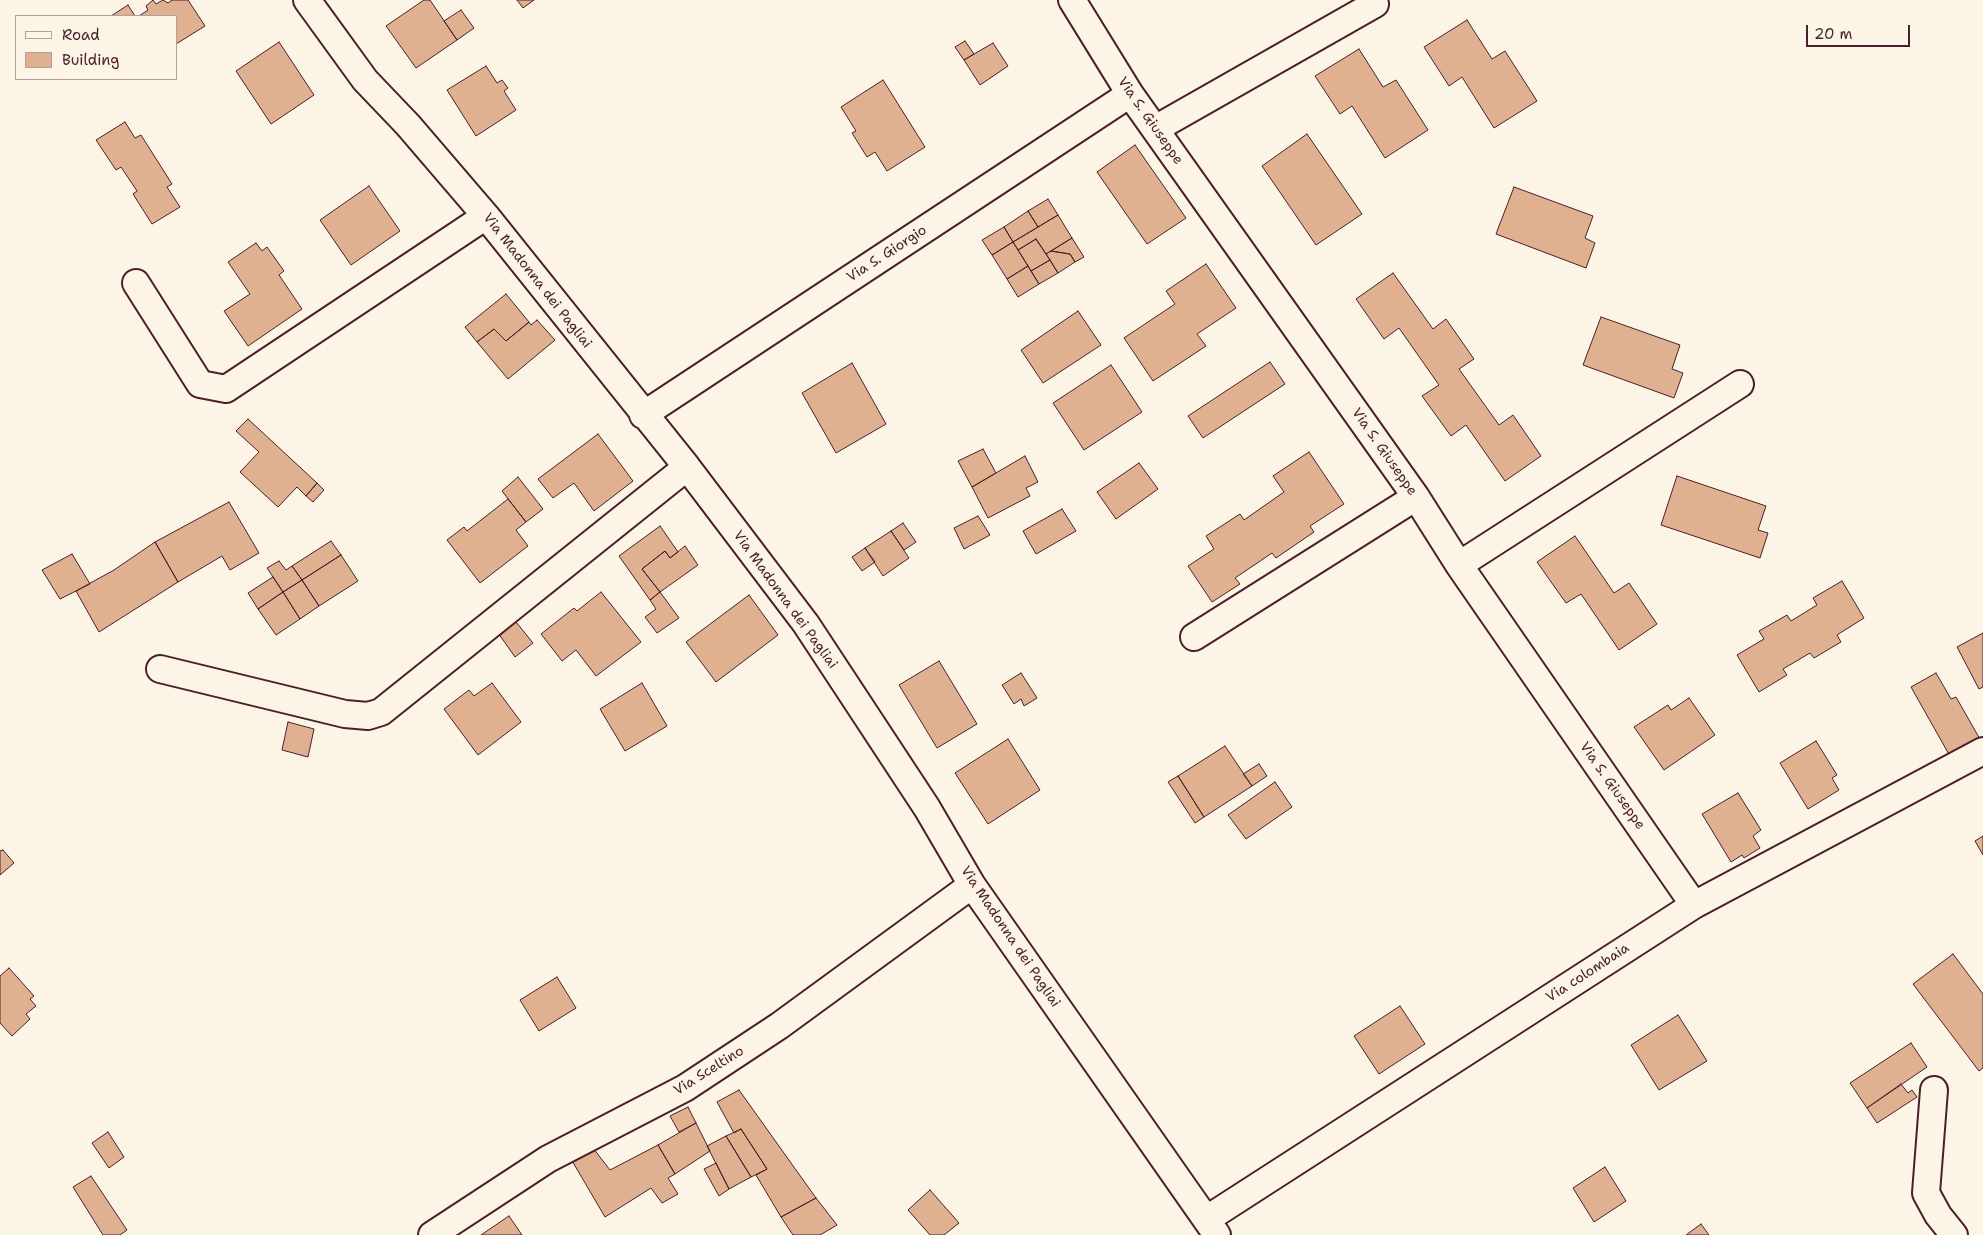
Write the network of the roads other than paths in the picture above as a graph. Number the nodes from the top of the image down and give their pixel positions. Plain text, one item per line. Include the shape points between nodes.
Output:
1 (307, 0) edge
2 (1072, 0) edge
3 (1375, 4) dead end
4 (1130, 94) junction
5 (1155, 129) junction
6 (486, 216) junction
7 (136, 283) dead end
8 (1740, 384) dead end
9 (643, 415) junction
10 (687, 467) junction
11 (1416, 497) junction
12 (1460, 565) junction
13 (1194, 637) dead end
14 (160, 669) dead end
15 (1983, 750) edge
16 (972, 884) junction
17 (1694, 905) junction
18 (1934, 1090) dead end
19 (1212, 1227) edge
20 (432, 1235) edge
21 (1954, 1235) edge

1 - 6 street, Via Madonna dei Pagliai via 365,80
2 - 4 street, Via S. Giuseppe
3 - 5 street
4 - 5 street, Via S. Giuseppe
4 - 9 street, Via S. Giorgio
5 - 11 street, Via S. Giuseppe
6 - 7 street via 226,389 200,384
6 - 9 street, Via Madonna dei Pagliai
8 - 12 street
9 - 10 street, Via Madonna dei Pagliai
10 - 14 street via 381,712 368,716 345,714
10 - 16 street, Via Madonna dei Pagliai via 806,624 927,808
11 - 12 street, Via S. Giuseppe
11 - 13 street
12 - 17 street, Via S. Giuseppe
15 - 17 street, Via colombaia
16 - 19 street, Via Madonna dei Pagliai
16 - 20 street, Via Sceltino via 779,1026 684,1088 548,1159
17 - 19 street, Via colombaia
18 - 21 street via 1926,1193

